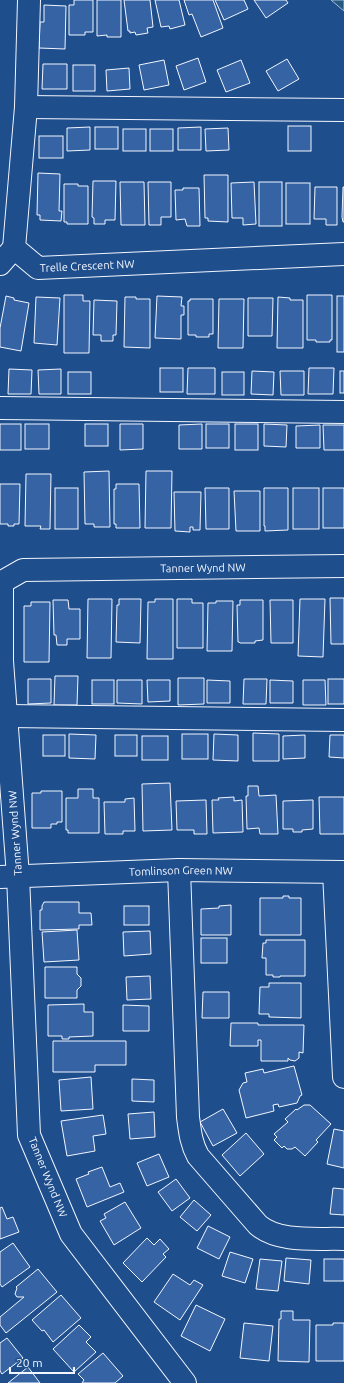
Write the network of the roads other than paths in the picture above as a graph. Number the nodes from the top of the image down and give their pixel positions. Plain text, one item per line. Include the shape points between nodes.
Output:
1 (29, 0) edge
2 (26, 107) junction
3 (344, 110) edge
4 (14, 248) junction
5 (344, 254) edge
6 (0, 264) edge
7 (0, 408) edge
8 (344, 412) edge
9 (344, 566) edge
10 (1, 580) edge
11 (7, 716) junction
12 (344, 720) edge
13 (179, 870) junction
14 (339, 872) edge
15 (9, 877) edge
16 (344, 1077) edge
17 (344, 1239) edge
18 (185, 1383) edge

1 - 2 street
2 - 3 street
2 - 4 street
4 - 5 street, Trelle Crescent NW via 38,268
4 - 6 street
7 - 8 street
9 - 10 street, Tanner Wynd NW via 23,570
10 - 11 street, Tanner Wynd NW via 2,661
11 - 12 street
11 - 15 street, Tanner Wynd NW
13 - 14 street, Tomlinson Green NW
13 - 15 street, Tomlinson Green NW
13 - 17 street via 188,1117 194,1149 258,1225 269,1232 283,1237
14 - 16 street
15 - 18 street, Tanner Wynd NW via 29,1135 71,1234

